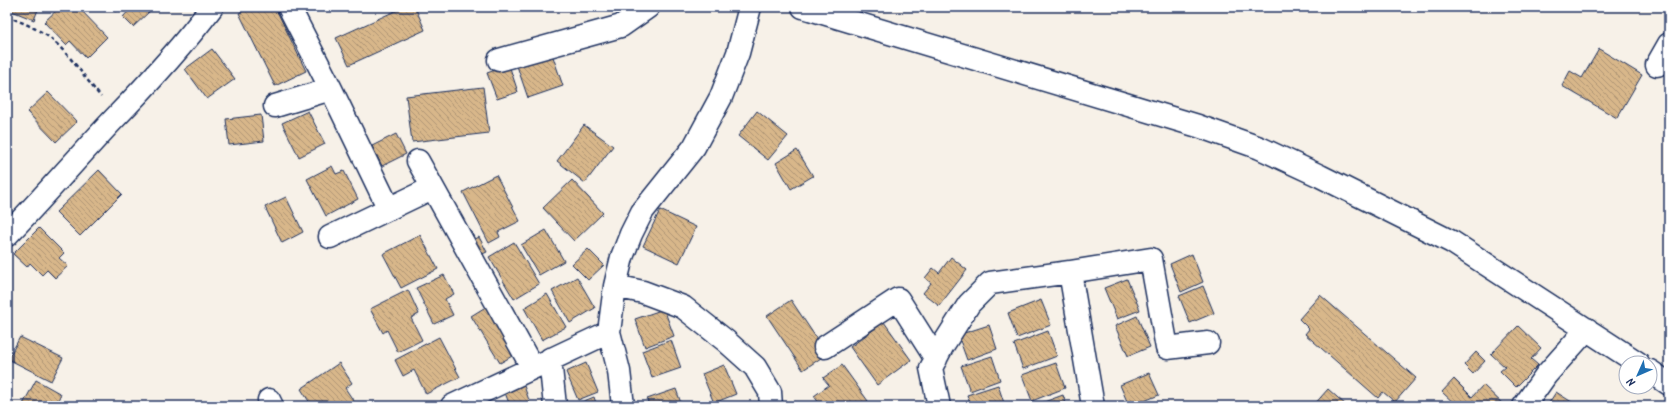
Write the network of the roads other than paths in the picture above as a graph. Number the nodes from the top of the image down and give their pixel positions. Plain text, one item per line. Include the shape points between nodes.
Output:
1 (212, 7) edge
2 (289, 7) edge
3 (648, 7) edge
4 (750, 7) edge
5 (803, 7) edge
6 (1669, 44) edge
7 (499, 60) dead end
8 (1657, 64) dead end
9 (331, 89) junction
10 (275, 106) dead end
11 (418, 161) dead end
12 (432, 188) junction
13 (389, 209) junction
14 (7, 235) edge
15 (330, 237) dead end
16 (1070, 272) junction
17 (615, 286) junction
18 (1587, 329) junction
19 (609, 332) junction
20 (1208, 343) dead end
21 (825, 348) dead end
22 (1626, 355) edge
23 (936, 359) junction
24 (541, 363) junction
25 (1658, 376) edge
26 (1669, 384) edge
27 (452, 406) edge
28 (555, 406) edge
29 (623, 406) edge
30 (771, 406) edge
31 (939, 406) edge
32 (1093, 406) edge
33 (1524, 406) edge

1 - 14 street via 149,84
2 - 9 street
3 - 7 street via 622,26
4 - 17 street via 738,54 721,97 694,147 642,212 622,257
5 - 18 street via 1198,126 1260,148 1452,242
6 - 8 street
9 - 10 street
9 - 13 street
11 - 12 street
12 - 13 street
12 - 24 street
13 - 15 street
16 - 20 street via 1151,259 1166,348
16 - 23 street via 990,283 969,304
16 - 32 street
17 - 19 street
17 - 30 street via 642,292 683,307 755,367 770,392
18 - 22 street
18 - 33 street via 1546,375
19 - 24 street
19 - 29 street via 619,371
21 - 23 street via 898,299
23 - 31 street via 931,368
24 - 27 street
24 - 28 street
25 - 26 street

